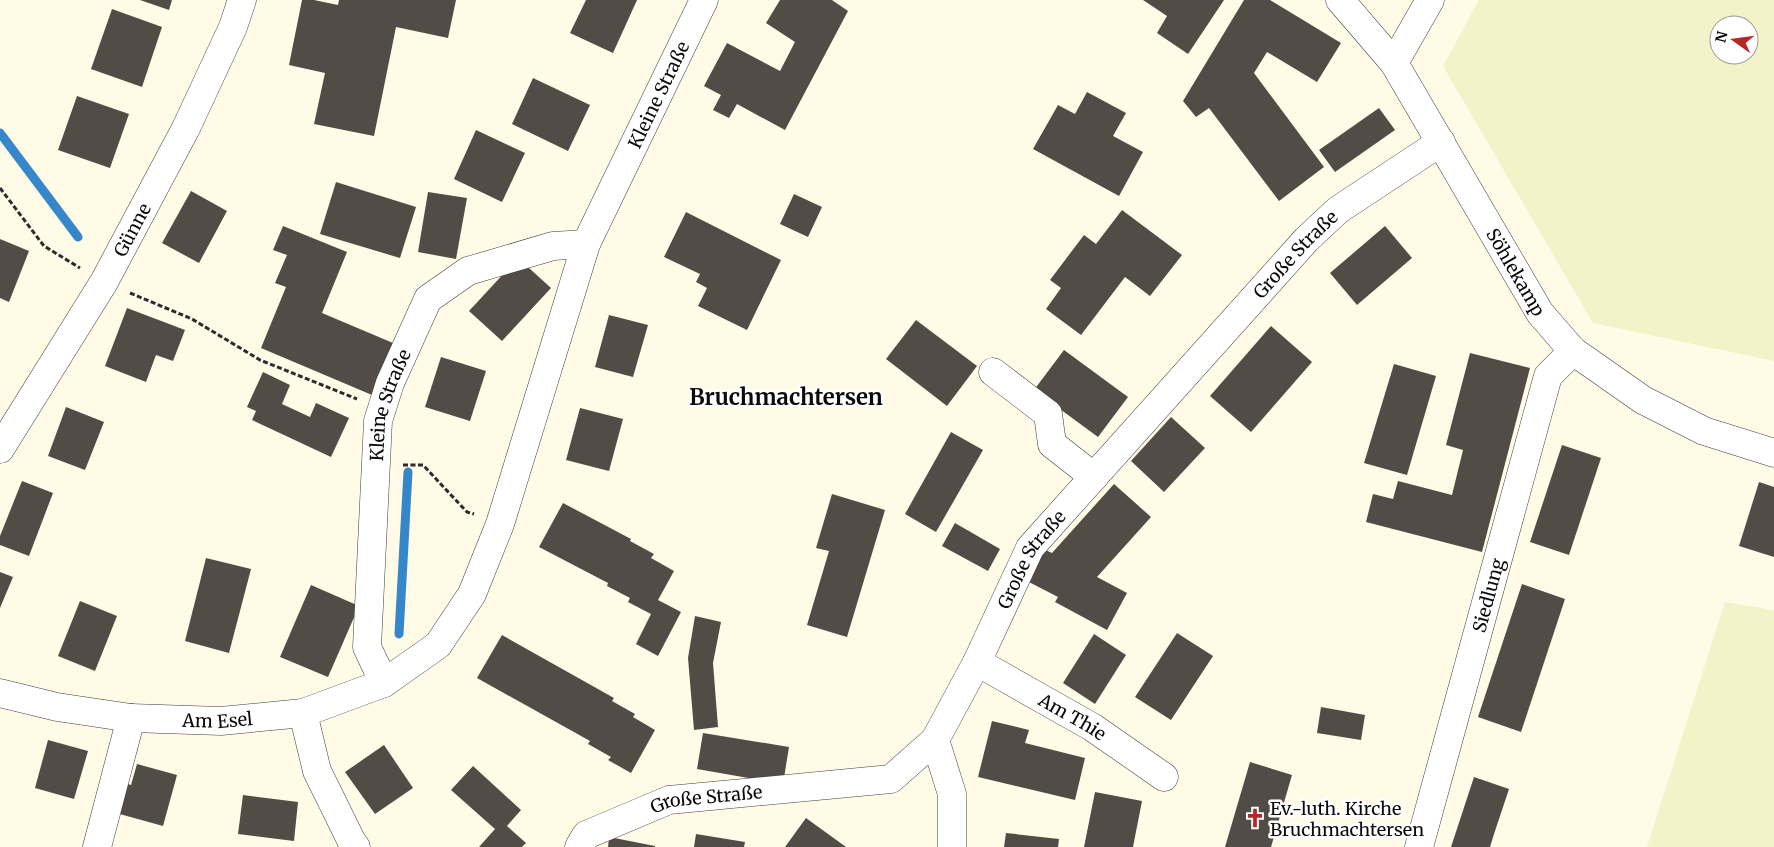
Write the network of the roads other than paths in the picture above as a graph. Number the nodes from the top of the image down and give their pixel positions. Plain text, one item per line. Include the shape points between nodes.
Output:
1 (242, 0) edge
2 (704, 0) edge
3 (1340, 0) edge
4 (1430, 0) edge
5 (1394, 63) junction
6 (1441, 142) junction
7 (586, 244) junction
8 (1573, 351) junction
9 (993, 372) dead end
10 (0, 449) edge
11 (1774, 453) edge
12 (1094, 476) junction
13 (977, 662) junction
14 (384, 683) junction
15 (0, 693) edge
16 (303, 713) junction
17 (131, 718) junction
18 (935, 740) junction
19 (1164, 777) dead end
20 (97, 847) edge
21 (356, 847) edge
22 (579, 847) edge
23 (952, 847) edge
24 (1418, 847) edge

1 - 10 street, Günne via 233,27 186,128 104,282
2 - 7 street, Kleine Straße
3 - 5 street, Söhlekamp
4 - 5 street
5 - 6 street, Söhlekamp
6 - 8 street, Söhlekamp via 1540,313
6 - 12 street, Große Straße via 1338,210 1306,240
7 - 14 street, Kleine Straße via 500,524 472,594 438,645
7 - 14 street, Kleine Straße via 553,246 468,271 428,299 390,383 378,421 367,647
8 - 11 street, Söhlekamp via 1643,400 1704,431
8 - 24 street, Siedlung via 1548,376
9 - 12 street via 1048,414 1052,444
12 - 13 street, Große Straße via 1030,548
13 - 18 street, Große Straße
13 - 19 street, Am Thie via 1092,727
14 - 16 street, Kleine Straße
15 - 17 street, Am Esel via 57,707
16 - 17 street, Am Esel via 221,721
16 - 21 street via 317,771
17 - 20 street
18 - 22 street, Große Straße via 891,778 668,800 586,835
18 - 23 street via 952,794

